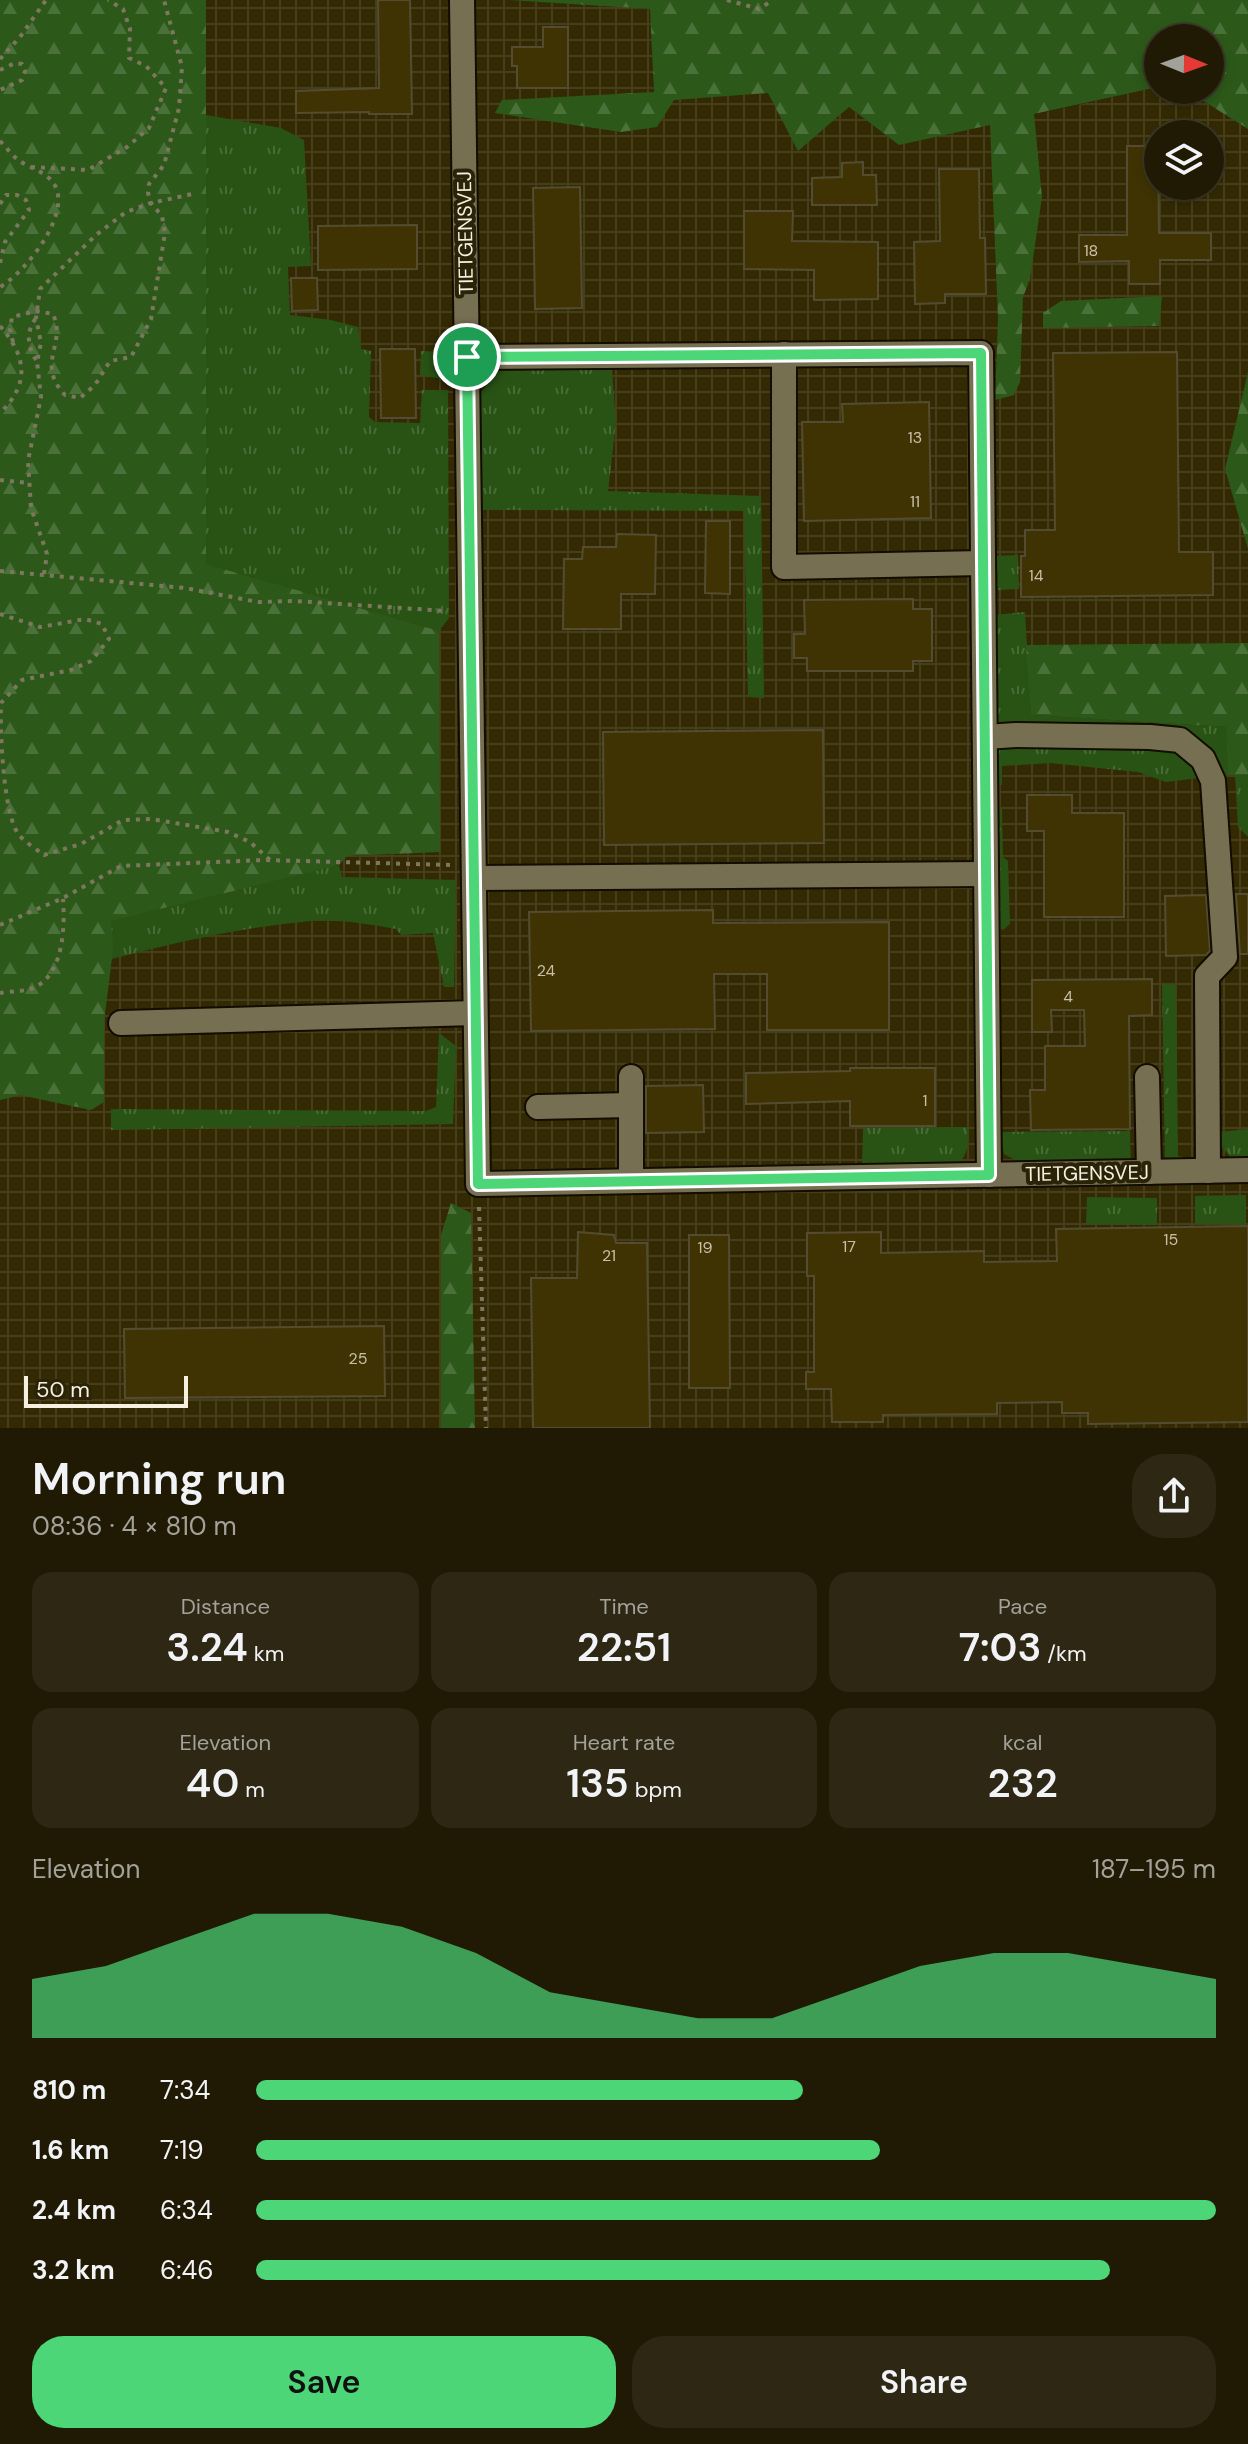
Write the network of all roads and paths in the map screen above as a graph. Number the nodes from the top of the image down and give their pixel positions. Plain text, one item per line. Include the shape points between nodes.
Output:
1 (46, 0) edge
2 (108, 0) edge
3 (164, 0) edge
4 (462, 0) edge
5 (727, 0) edge
6 (773, 0) edge
7 (0, 59) edge
8 (0, 70) edge
9 (0, 90) edge
10 (0, 141) edge
11 (31, 167) junction
12 (192, 194) dead end
13 (151, 203) junction
14 (0, 204) edge
15 (0, 263) edge
16 (0, 287) edge
17 (36, 314) junction
18 (0, 326) edge
19 (13, 342) junction
20 (784, 354) junction
21 (467, 357) junction
22 (37, 362) junction
23 (0, 413) edge
24 (0, 480) edge
25 (30, 483) junction
26 (983, 563) junction
27 (0, 571) edge
28 (44, 574) junction
29 (470, 612) junction
30 (0, 614) edge
31 (985, 737) junction
32 (270, 860) dead end
33 (474, 872) junction
34 (986, 874) junction
35 (63, 898) junction
36 (0, 925) edge
37 (0, 993) edge
38 (475, 1013) junction
39 (121, 1023) dead end
40 (631, 1077) dead end
41 (1147, 1077) dead end
42 (631, 1105) junction
43 (538, 1107) dead end
44 (1248, 1170) edge
45 (1208, 1171) junction
46 (1149, 1172) junction
47 (989, 1175) junction
48 (631, 1181) junction
49 (478, 1184) junction
50 (486, 1428) edge

1 - 7 path
2 - 11 path via 123,9 130,29 129,58 146,66 166,88 149,128 88,170
3 - 13 path via 182,67 179,108 164,165 149,184
4 - 21 street, TIETGENSVEJ
5 - 6 path via 759,9
8 - 9 path via 15,63 25,71 22,80
10 - 11 path
11 - 16 path via 51,179 59,210 23,271
12 - 13 path
13 - 17 path via 126,212 72,257 40,289
13 - 17 path via 162,216 165,233 151,319 131,357 110,361 80,398 65,395 50,361 58,325 53,314
14 - 15 path via 6,195 17,195 29,210 5,242
17 - 19 path via 12,317
17 - 22 path via 41,343
17 - 22 path via 29,334
18 - 19 path
19 - 23 path via 22,381 16,397
20 - 21 street
20 - 26 street via 981,353
20 - 26 street via 784,567
21 - 29 street, TIETGENSVEJ
22 - 25 path via 41,397 28,461
24 - 25 path
25 - 28 path via 31,508 47,554
26 - 31 street
27 - 28 path
28 - 29 path via 185,588 258,602
29 - 33 street, TIETGENSVEJ
30 - 32 path via 40,627 85,619 102,624 109,639 91,661 22,680 1,703 8,801 18,834 44,855 81,844 123,820 151,819 228,832
31 - 34 street
31 - 45 street via 1180,740 1203,759 1213,781 1225,957 1207,976
33 - 34 street
33 - 35 path via 265,860 121,866
33 - 38 street, TIETGENSVEJ
34 - 47 street
35 - 36 path
35 - 37 path via 65,929 55,965 37,986
38 - 39 street
38 - 49 street, TIETGENSVEJ
40 - 42 street
41 - 46 street
42 - 43 street
42 - 48 street
44 - 45 street, TIETGENSVEJ
45 - 46 street, TIETGENSVEJ
46 - 47 street, TIETGENSVEJ
47 - 48 street, TIETGENSVEJ
48 - 49 street, TIETGENSVEJ
49 - 50 path

